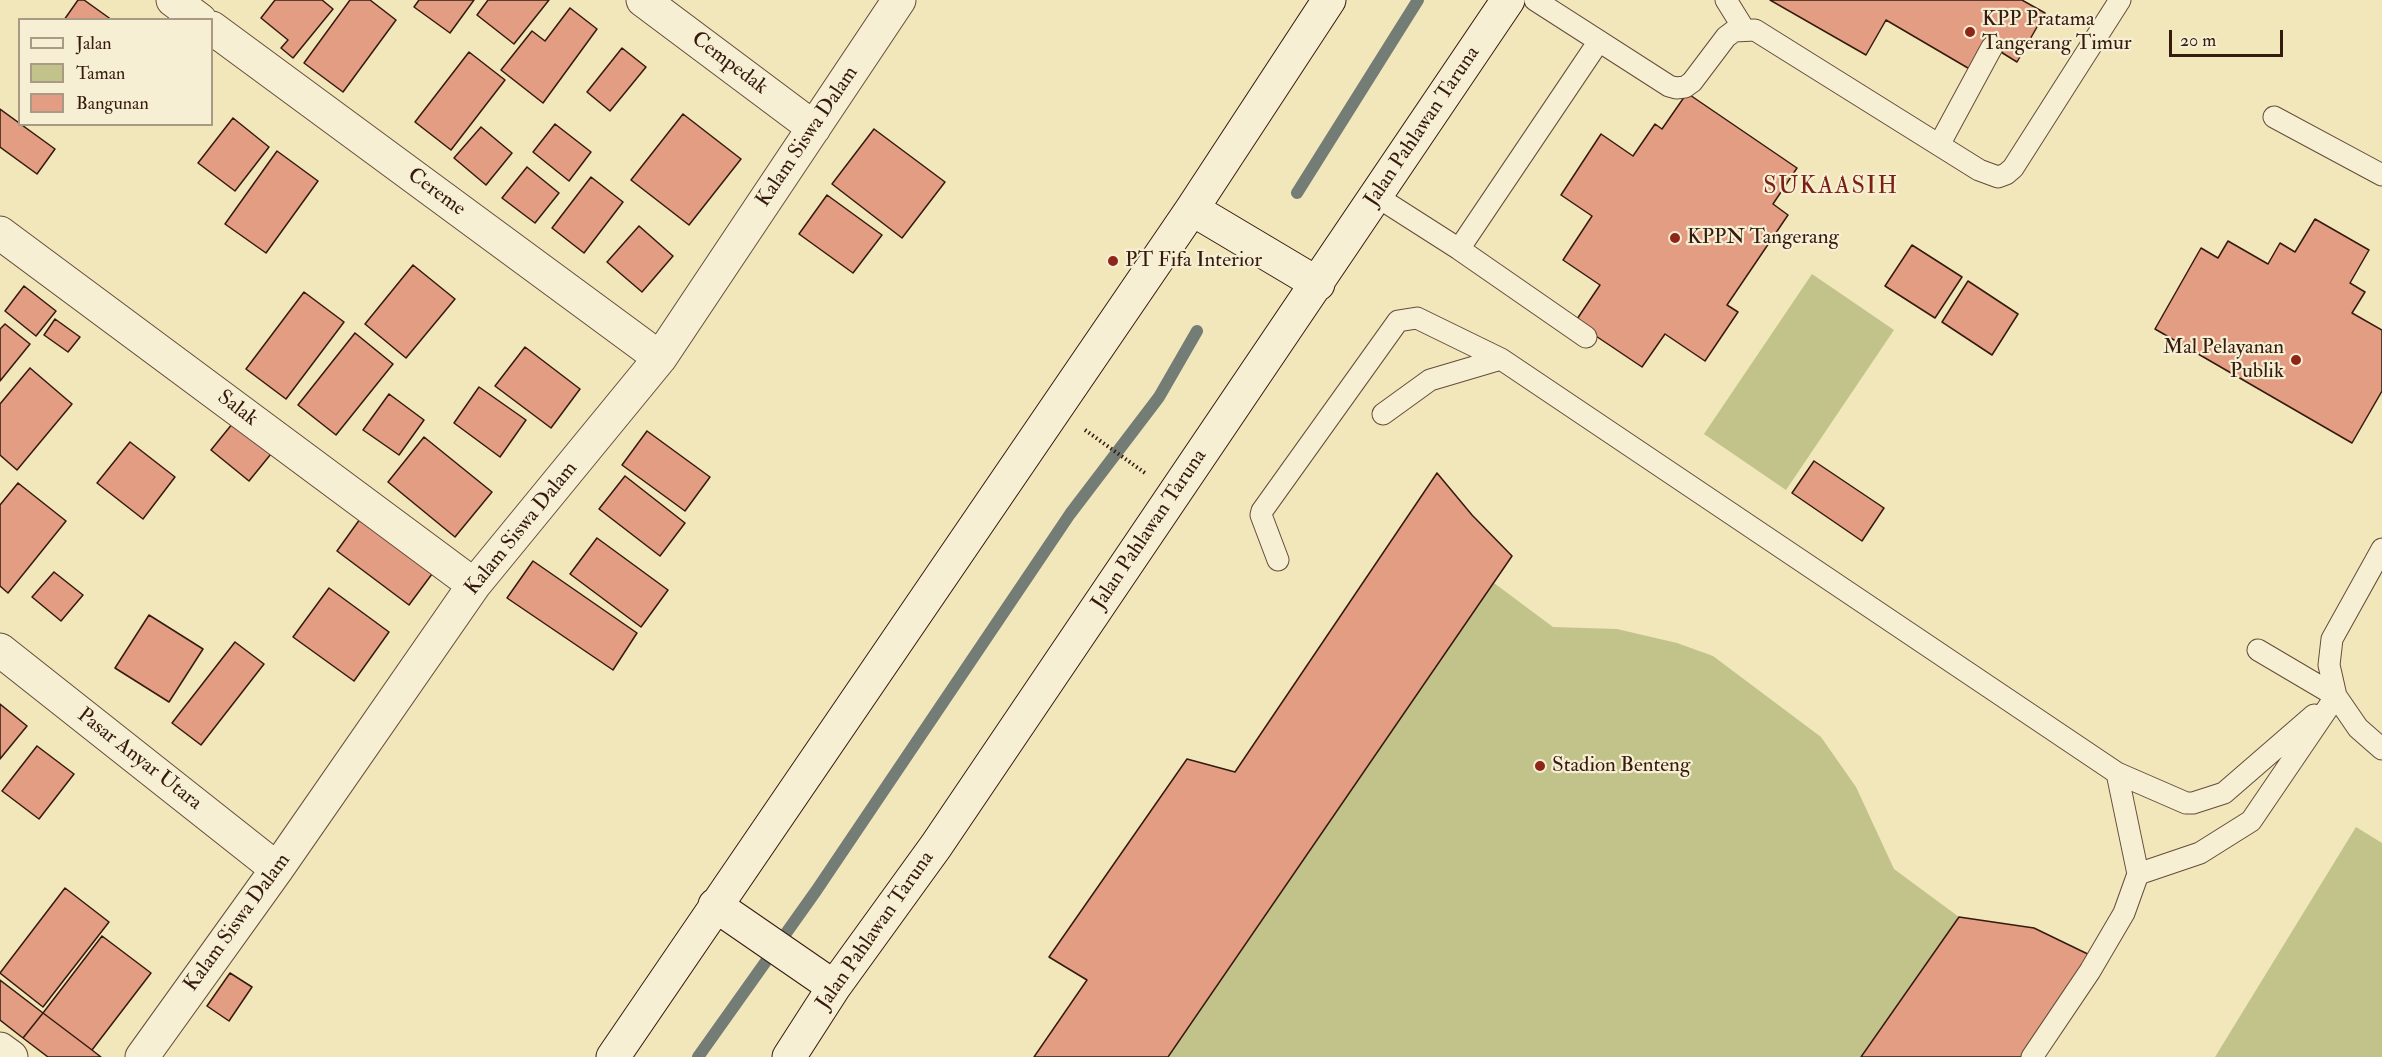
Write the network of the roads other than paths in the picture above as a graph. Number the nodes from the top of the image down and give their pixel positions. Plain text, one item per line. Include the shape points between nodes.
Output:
1 (173, 0) edge
2 (643, 0) edge
3 (899, 0) edge
4 (1329, 0) edge
5 (1508, 0) edge
6 (1535, 0) edge
7 (1726, 0) edge
8 (2120, 0) edge
9 (197, 18) edge
10 (213, 29) edge
11 (1744, 29) junction
12 (1599, 41) junction
13 (1992, 47) dead end
14 (2274, 117) dead end
15 (814, 128) junction
16 (1940, 145) junction
17 (2382, 175) edge
18 (1376, 196) junction
19 (1192, 209) junction
20 (0, 233) edge
21 (1459, 249) junction
22 (1318, 284) junction
23 (1586, 337) dead end
24 (660, 358) junction
25 (1501, 359) junction
26 (1383, 414) dead end
27 (2382, 549) edge
28 (1278, 560) dead end
29 (474, 585) junction
30 (0, 650) edge
31 (2258, 650) dead end
32 (2336, 696) junction
33 (2382, 749) edge
34 (2117, 773) junction
35 (278, 869) junction
36 (2138, 874) junction
37 (727, 914) junction
38 (821, 978) junction
39 (0, 1049) edge
40 (11, 1057) edge
41 (142, 1057) edge
42 (613, 1057) edge
43 (789, 1057) edge
44 (2032, 1057) edge

1 - 9 street
2 - 15 street, Cempedak
3 - 15 street, Kalam Siswa Dalam
4 - 19 street
5 - 18 street, Jalan Pahlawan Taruna
6 - 12 lane
7 - 11 lane
8 - 16 lane via 2006,174 1998,177 1979,170
10 - 24 street, Cereme
11 - 12 lane via 1726,37 1685,87 1670,86
11 - 16 lane via 1755,30
12 - 21 lane
13 - 16 lane
14 - 17 lane
15 - 24 street, Kalam Siswa Dalam
18 - 21 lane
18 - 22 street, Jalan Pahlawan Taruna
19 - 22 street
19 - 37 street
20 - 29 street, Salak
21 - 23 lane
22 - 38 street, Jalan Pahlawan Taruna via 936,846
24 - 29 street, Kalam Siswa Dalam
25 - 26 lane via 1430,380
25 - 28 lane via 1417,318 1398,321 1262,512
25 - 34 lane
27 - 32 lane via 2332,639 2329,665
29 - 35 street, Kalam Siswa Dalam
30 - 35 street, Pasar Anyar Utara
31 - 32 lane
32 - 33 lane via 2358,728
32 - 34 lane via 2224,793 2186,803
32 - 36 lane via 2251,821 2200,853
34 - 36 lane
35 - 41 street, Kalam Siswa Dalam
36 - 44 lane via 2124,913
37 - 38 street
37 - 42 street
38 - 43 street, Jalan Pahlawan Taruna
39 - 40 street

